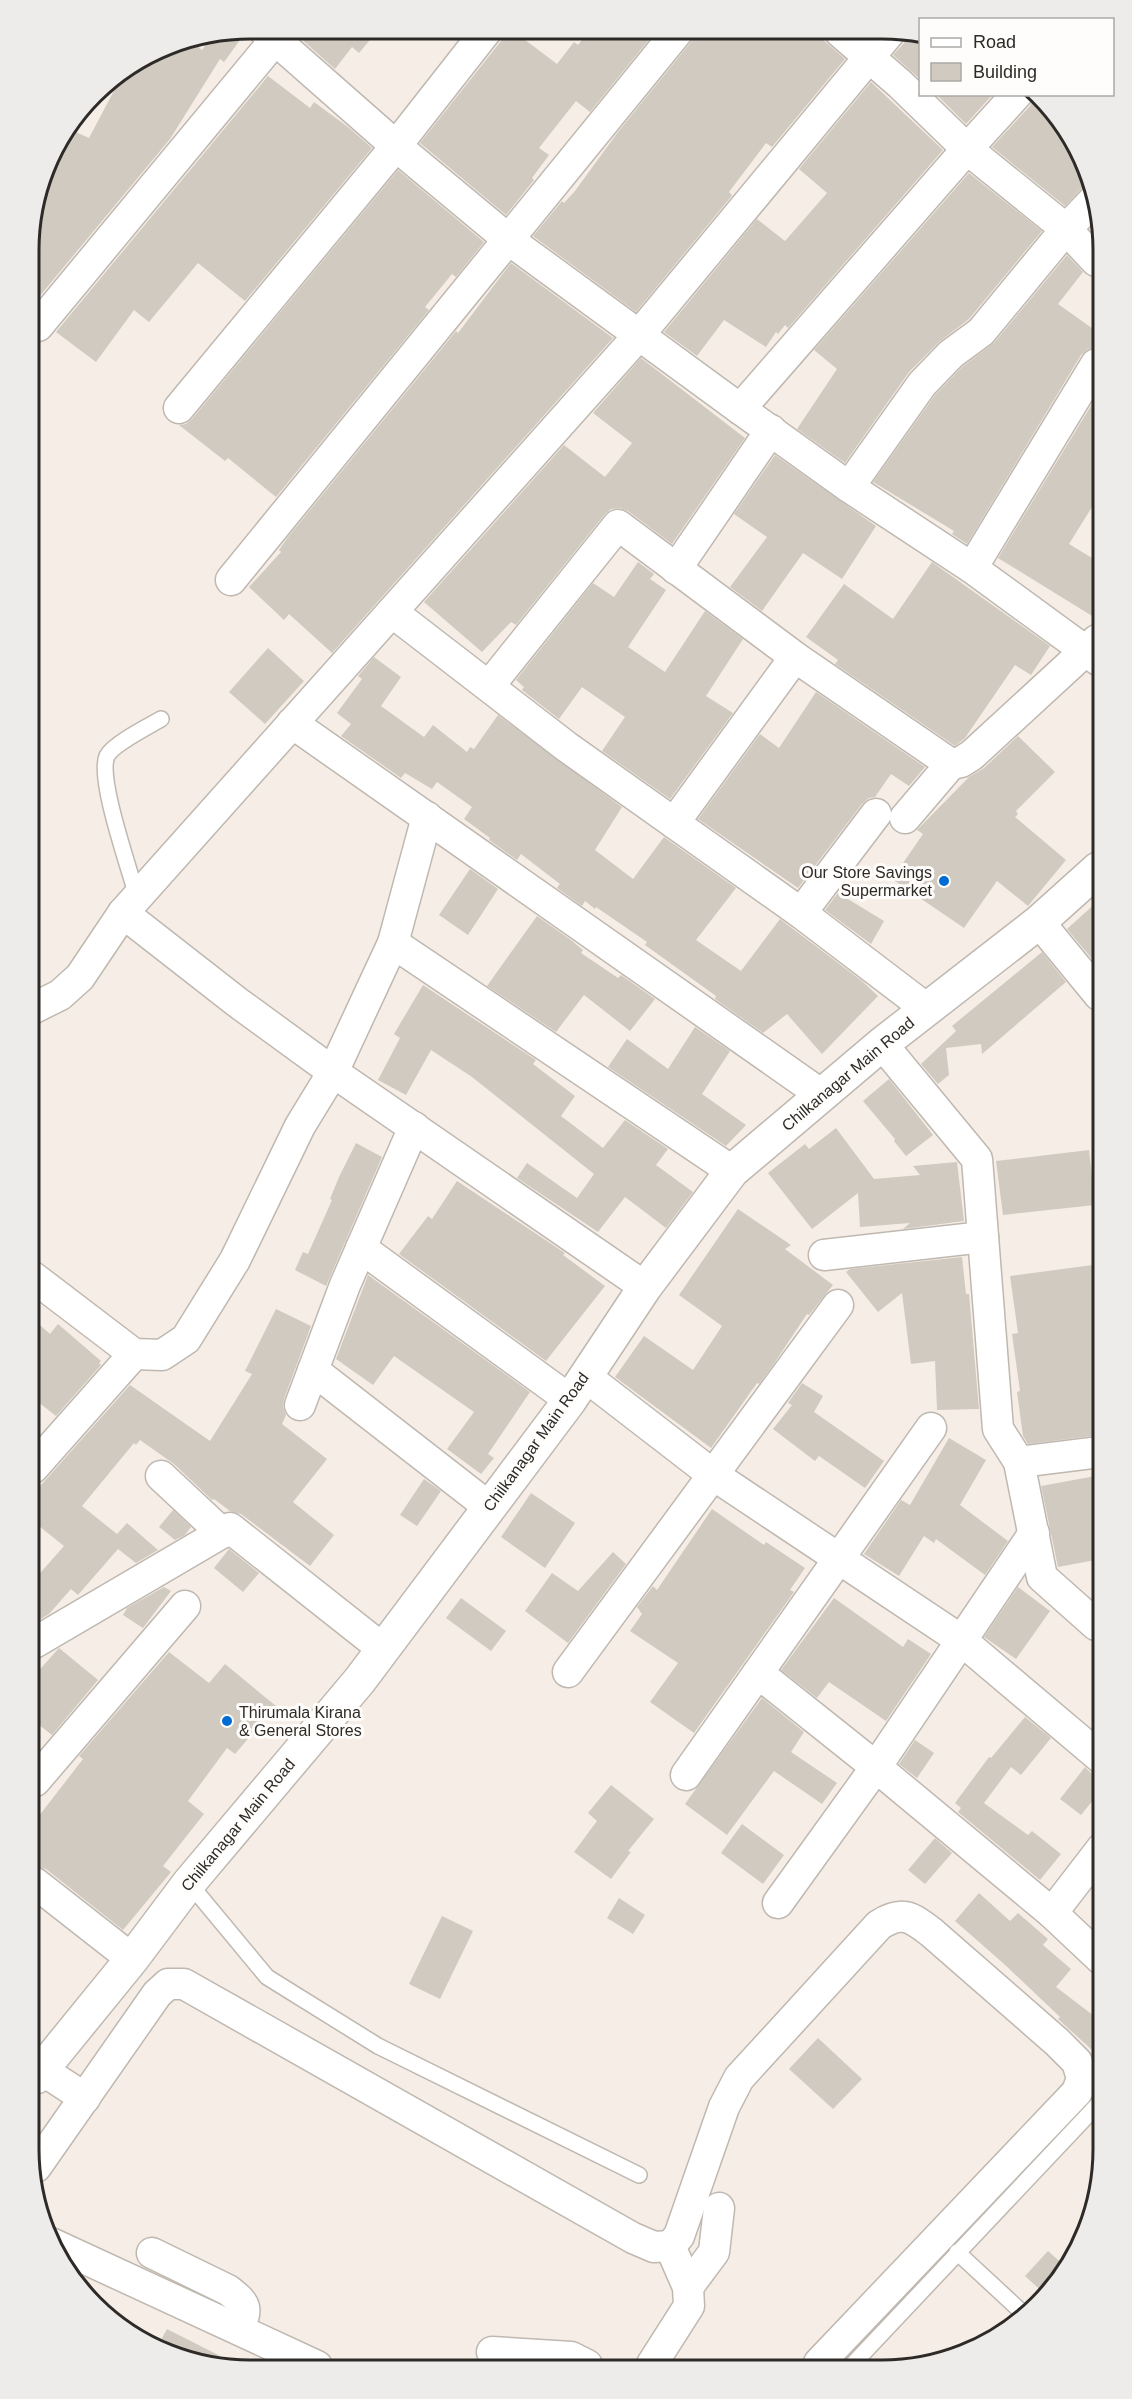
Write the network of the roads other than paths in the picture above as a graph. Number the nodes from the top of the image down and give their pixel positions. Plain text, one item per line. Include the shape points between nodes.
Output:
1 (268, 39) edge
2 (281, 39) edge
3 (480, 39) edge
4 (672, 39) edge
5 (848, 39) edge
6 (884, 39) edge
7 (869, 57) junction
8 (1015, 96) edge
9 (396, 146) junction
10 (967, 149) junction
11 (1088, 206) edge
12 (1066, 229) junction
13 (509, 240) junction
14 (1093, 258) edge
15 (39, 325) edge
16 (639, 335) junction
17 (1093, 369) edge
18 (179, 408) dead end
19 (740, 409) junction
20 (771, 430) junction
21 (849, 487) junction
22 (972, 568) junction
23 (676, 569) junction
24 (231, 580) dead end
25 (392, 612) junction
26 (1093, 650) edge
27 (1093, 652) edge
28 (795, 657) junction
29 (489, 686) junction
30 (161, 719) dead end
31 (292, 723) junction
32 (951, 764) junction
33 (426, 817) junction
34 (674, 823) junction
35 (1093, 873) edge
36 (130, 905) junction
37 (801, 913) junction
38 (1039, 922) junction
39 (393, 943) junction
40 (1093, 988) edge
41 (39, 1006) edge
42 (927, 1009) junction
43 (882, 1044) junction
44 (333, 1072) junction
45 (822, 1095) junction
46 (414, 1127) junction
47 (732, 1171) junction
48 (983, 1237) junction
49 (361, 1248) junction
50 (824, 1255) dead end
51 (39, 1282) edge
52 (645, 1287) junction
53 (838, 1305) dead end
54 (134, 1354) junction
55 (314, 1370) junction
56 (577, 1388) junction
57 (300, 1405) dead end
58 (931, 1428) dead end
59 (1093, 1453) edge
60 (39, 1461) edge
61 (1019, 1462) junction
62 (712, 1474) junction
63 (161, 1476) dead end
64 (489, 1507) junction
65 (222, 1533) junction
66 (1034, 1533) junction
67 (838, 1559) junction
68 (185, 1606) dead end
69 (1093, 1622) edge
70 (39, 1640) edge
71 (962, 1640) junction
72 (383, 1649) junction
73 (568, 1672) dead end
74 (758, 1673) junction
75 (1093, 1751) edge
76 (876, 1767) junction
77 (686, 1775) dead end
78 (39, 1776) edge
79 (1093, 1860) edge
80 (189, 1883) junction
81 (39, 1885) edge
82 (778, 1903) dead end
83 (1052, 1913) junction
84 (1093, 1952) edge
85 (132, 1959) junction
86 (39, 2073) edge
87 (85, 2098) junction
88 (1093, 2109) edge
89 (42, 2147) edge
90 (639, 2175) dead end
91 (719, 2208) dead end
92 (670, 2246) junction
93 (64, 2249) edge
94 (957, 2252) junction
95 (152, 2253) dead end
96 (688, 2287) junction
97 (1019, 2310) edge
98 (238, 2330) junction
99 (492, 2352) dead end
100 (304, 2360) edge
101 (578, 2360) edge
102 (654, 2360) edge
103 (822, 2360) edge
104 (857, 2360) edge

1 - 15 street
2 - 9 street
3 - 9 street
4 - 13 street
5 - 7 street
6 - 7 street
7 - 10 street
7 - 16 street
8 - 10 street
9 - 13 street
9 - 18 street
10 - 12 street
10 - 19 street
11 - 12 street
12 - 14 street
12 - 21 street via 981,332 951,354 922,384
13 - 16 street
13 - 24 street
16 - 19 street
16 - 25 street
17 - 22 street
19 - 20 street
20 - 21 street
20 - 23 street
21 - 22 street
22 - 26 street
23 - 28 street
23 - 29 street via 618,525
25 - 29 street
25 - 31 street
27 - 32 street via 972,755
28 - 32 street
28 - 34 street
29 - 34 street
30 - 36 lane via 107,754 104,767
31 - 33 street
31 - 36 street
32 - 37 street via 890,816
33 - 39 street
33 - 45 street
34 - 37 street
35 - 38 main road, Chilkanagar Main Road
36 - 41 street via 80,977 60,995
36 - 44 street via 237,1002
37 - 42 street
38 - 40 street
38 - 42 main road, Chilkanagar Main Road
39 - 44 street
39 - 47 street
42 - 43 main road, Chilkanagar Main Road
43 - 45 main road, Chilkanagar Main Road
43 - 48 street via 977,1159
44 - 46 street
44 - 54 street via 300,1126 235,1260 186,1339 162,1355
45 - 47 main road, Chilkanagar Main Road
46 - 49 street
46 - 52 street
47 - 52 main road, Chilkanagar Main Road
48 - 50 street
48 - 61 street via 998,1429
49 - 55 street
49 - 56 street
51 - 54 street
52 - 56 main road, Chilkanagar Main Road
53 - 62 street
54 - 60 street
55 - 57 street
55 - 64 street
56 - 62 street
56 - 64 main road, Chilkanagar Main Road
58 - 67 street
59 - 61 street
61 - 66 street
62 - 67 street
62 - 73 street
63 - 65 street
64 - 72 main road, Chilkanagar Main Road
65 - 70 street
65 - 72 street via 230,1528
66 - 69 street via 1042,1577
66 - 71 street
67 - 71 street
67 - 74 street
68 - 78 street
71 - 75 street
71 - 76 street
72 - 80 main road, Chilkanagar Main Road
74 - 76 street
74 - 77 street
76 - 82 street
76 - 83 street
79 - 83 street
80 - 85 main road, Chilkanagar Main Road
80 - 90 lane via 267,1977 378,2046
81 - 85 street
83 - 84 street
85 - 86 main road, Chilkanagar Main Road
86 - 87 street
87 - 89 street
87 - 92 street via 157,1994 168,1984 184,1984 633,2238 654,2247
88 - 94 lane
91 - 96 street via 714,2252
92 - 96 street
92 - 103 street via 679,2236 724,2107 739,2078 879,1925 890,1918 914,1919 1057,2042 1077,2062 1082,2078 1077,2092
93 - 98 street
94 - 97 lane
94 - 104 lane
95 - 98 street via 237,2297 246,2312
96 - 102 street via 689,2306
98 - 100 street
99 - 101 street

